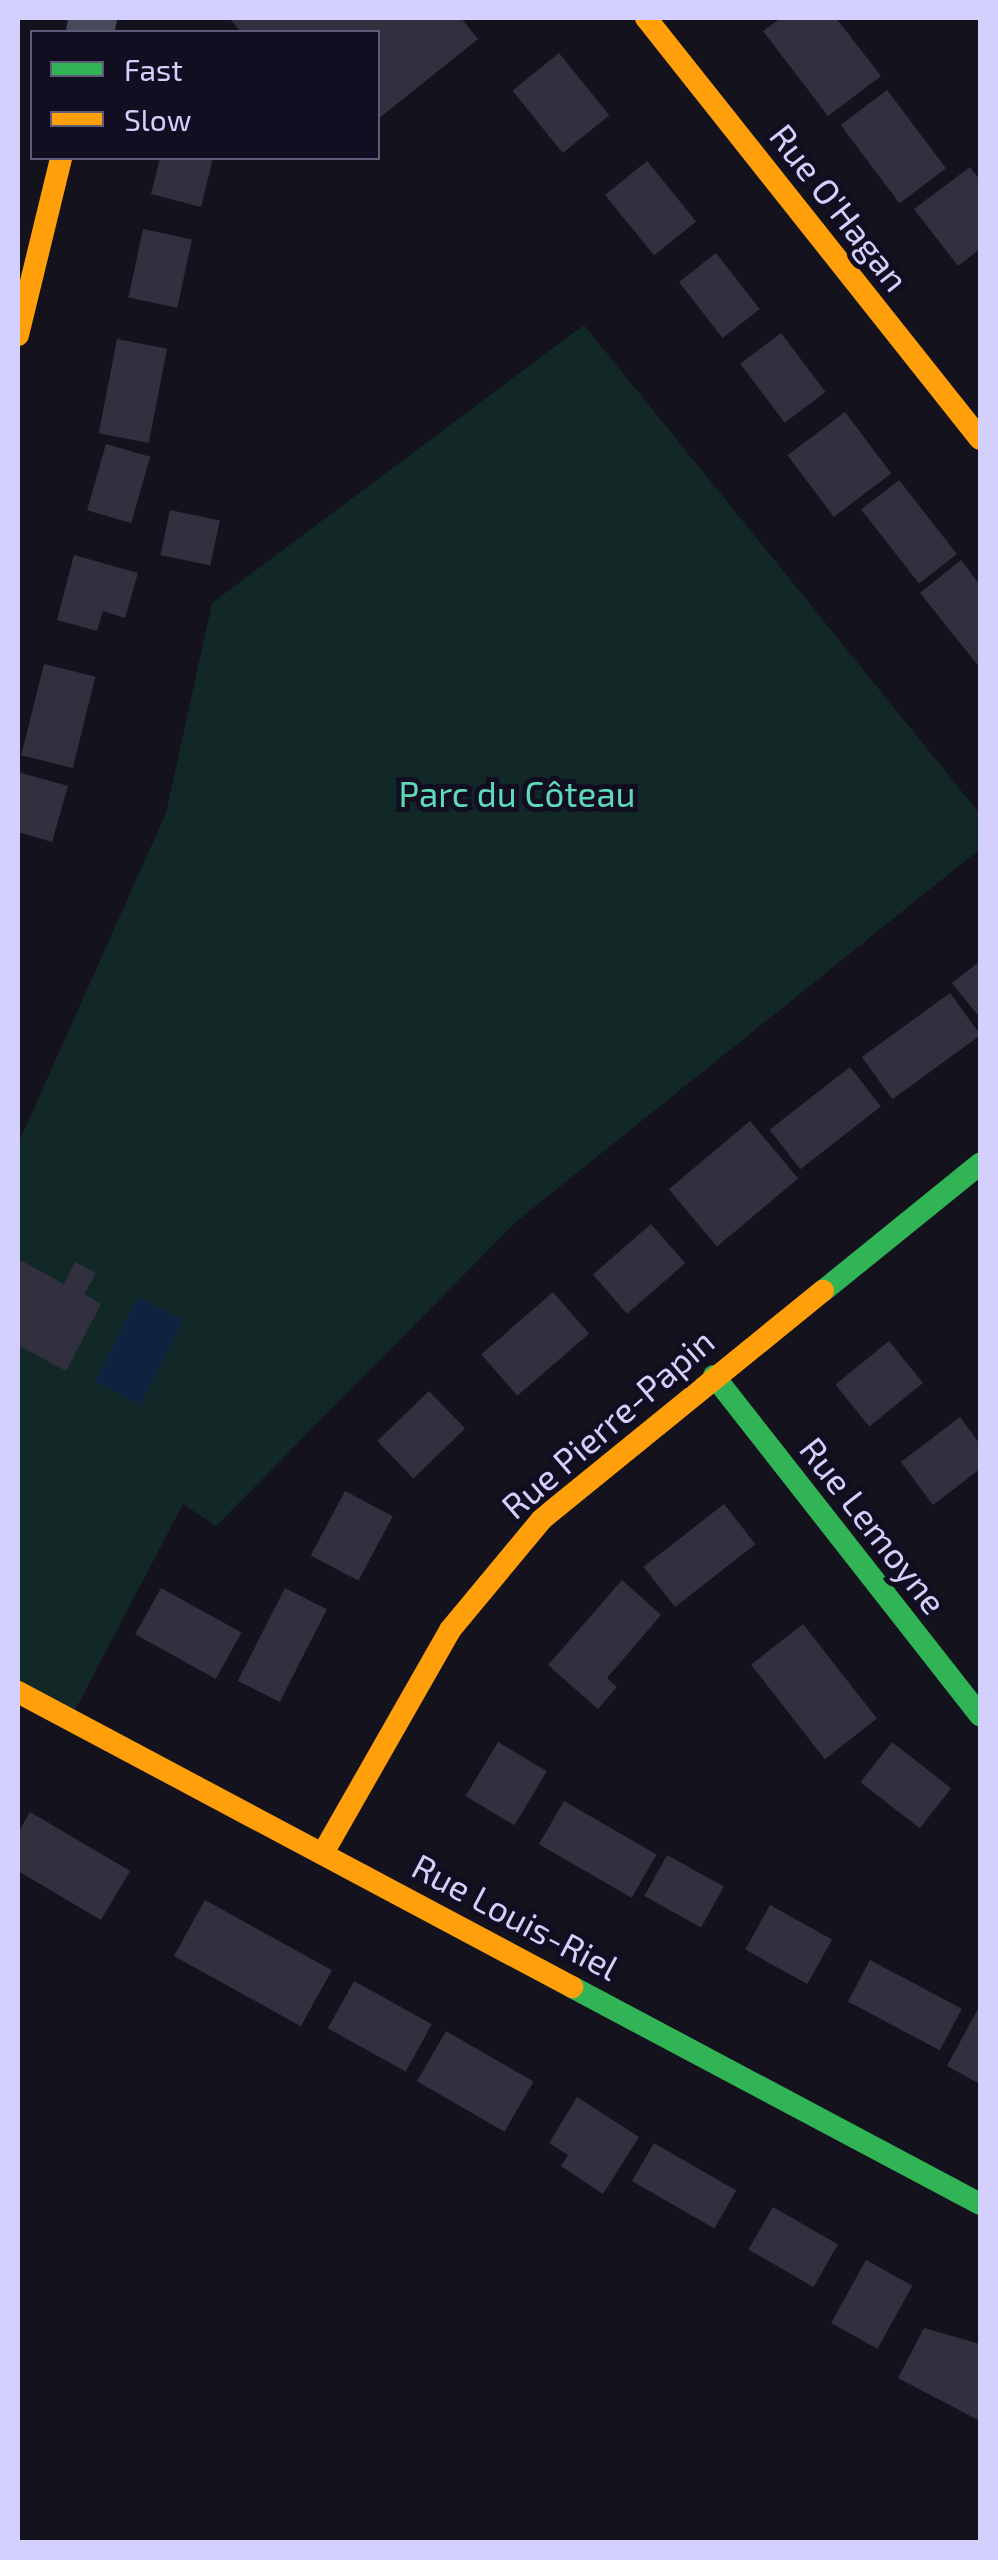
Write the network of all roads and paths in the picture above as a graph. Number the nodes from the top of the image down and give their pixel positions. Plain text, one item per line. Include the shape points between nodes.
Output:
1 (646, 18) edge
2 (60, 160) edge
3 (18, 335) edge
4 (980, 439) edge
5 (980, 1164) edge
6 (714, 1376) junction
7 (18, 1692) edge
8 (980, 1715) edge
9 (323, 1854) junction
10 (980, 2204) edge

1 - 4 street, Rue O'Hagan
2 - 3 street
5 - 6 street, Rue Pierre-Papin
6 - 8 street, Rue Lemoyne
6 - 9 street, Rue Pierre-Papin via 586,1478 478,1592
7 - 9 street, Rue Louis-Riel
9 - 10 street, Rue Louis-Riel

